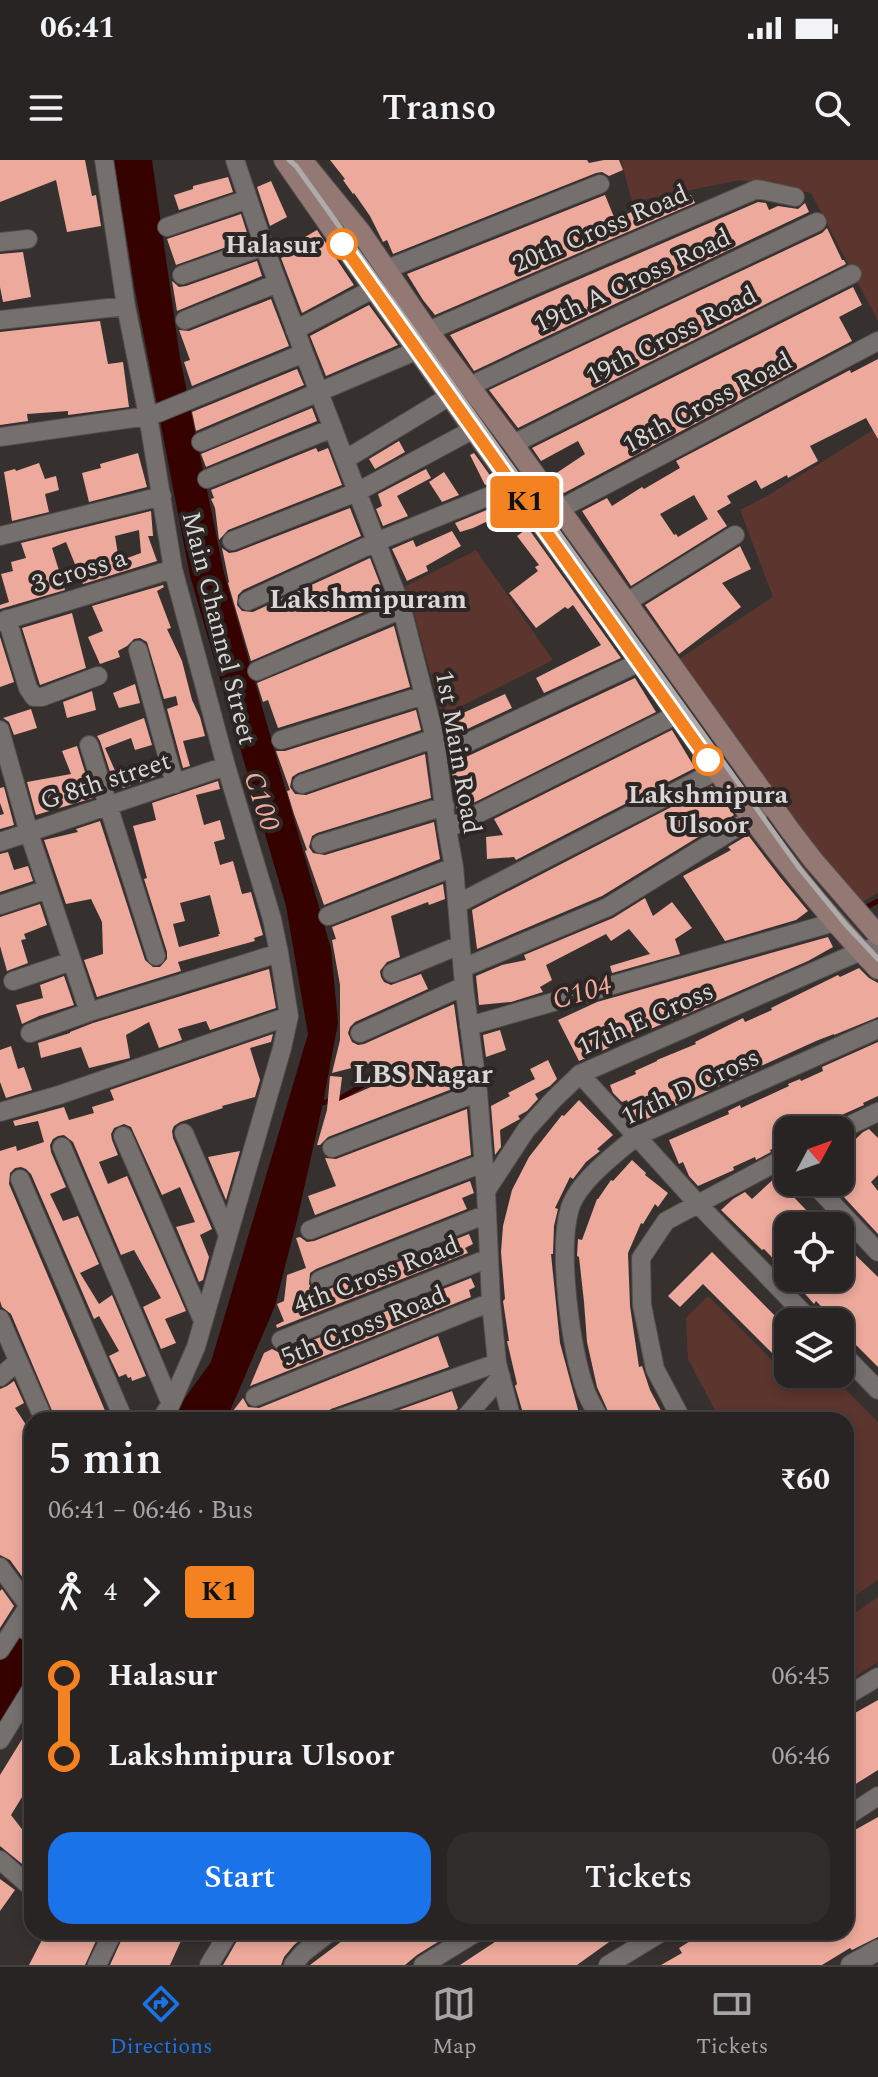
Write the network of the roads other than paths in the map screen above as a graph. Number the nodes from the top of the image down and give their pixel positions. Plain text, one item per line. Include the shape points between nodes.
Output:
1 (104, 160) edge
2 (235, 160) edge
3 (284, 160) edge
4 (302, 160) edge
5 (600, 184) dead end
6 (795, 197) dead end
7 (248, 199) junction
8 (817, 222) dead end
9 (167, 227) dead end
10 (28, 239) dead end
11 (0, 242) edge
12 (264, 246) junction
13 (387, 269) junction
14 (852, 274) dead end
15 (182, 275) dead end
16 (278, 283) junction
17 (373, 289) junction
18 (126, 306) junction
19 (0, 320) edge
20 (185, 320) dead end
21 (295, 330) junction
22 (428, 331) junction
23 (878, 341) edge
24 (418, 350) junction
25 (304, 353) junction
26 (470, 386) junction
27 (319, 392) junction
28 (450, 396) junction
29 (153, 415) junction
30 (333, 428) junction
31 (474, 429) junction
32 (0, 437) edge
33 (201, 442) dead end
34 (513, 444) junction
35 (346, 459) junction
36 (207, 479) dead end
37 (514, 486) junction
38 (357, 492) junction
39 (162, 496) junction
40 (560, 509) junction
41 (735, 535) dead end
42 (0, 536) edge
43 (232, 541) dead end
44 (376, 542) junction
45 (173, 569) junction
46 (248, 601) dead end
47 (627, 602) junction
48 (402, 609) junction
49 (4, 620) edge
50 (138, 650) dead end
51 (640, 662) junction
52 (257, 671) dead end
53 (98, 676) dead end
54 (424, 695) junction
55 (676, 715) junction
56 (0, 731) edge
57 (281, 740) dead end
58 (89, 745) dead end
59 (437, 747) junction
60 (226, 766) junction
61 (716, 771) junction
62 (175, 784) junction
63 (302, 784) dead end
64 (770, 803) junction
65 (108, 805) junction
66 (445, 806) junction
67 (752, 818) junction
68 (447, 829) junction
69 (29, 833) junction
70 (0, 842) edge
71 (321, 844) dead end
72 (454, 867) junction
73 (48, 889) junction
74 (457, 904) junction
75 (0, 905) edge
76 (328, 916) dead end
77 (835, 922) junction
78 (878, 935) edge
79 (460, 945) junction
80 (870, 949) edge
81 (279, 953) junction
82 (156, 956) dead end
83 (72, 961) junction
84 (878, 969) edge
85 (392, 973) dead end
86 (463, 977) junction
87 (13, 981) dead end
88 (89, 1012) junction
89 (289, 1016) junction
90 (469, 1022) junction
91 (878, 1029) edge
92 (30, 1033) dead end
93 (360, 1033) dead end
94 (580, 1074) junction
95 (0, 1091) edge
96 (478, 1092) junction
97 (4, 1112) edge
98 (876, 1115) edge
99 (854, 1124) edge
100 (184, 1133) dead end
101 (123, 1136) dead end
102 (637, 1136) junction
103 (62, 1147) dead end
104 (332, 1148) dead end
105 (483, 1163) junction
106 (774, 1163) edge
107 (20, 1179) dead end
108 (486, 1191) junction
109 (825, 1196) edge
110 (697, 1203) junction
111 (487, 1214) junction
112 (310, 1230) dead end
113 (228, 1235) junction
114 (878, 1252) edge
115 (489, 1258) junction
116 (320, 1280) dead end
117 (491, 1302) junction
118 (798, 1308) edge
119 (0, 1319) edge
120 (203, 1321) junction
121 (281, 1340) dead end
122 (17, 1362) junction
123 (854, 1365) edge
124 (499, 1370) junction
125 (0, 1377) edge
126 (878, 1390) edge
127 (255, 1397) dead end
128 (40, 1412) edge
129 (121, 1412) edge
130 (165, 1412) edge
131 (361, 1412) edge
132 (469, 1412) edge
133 (510, 1412) edge
134 (596, 1412) edge
135 (678, 1412) edge
136 (0, 1567) edge
137 (24, 1596) edge
138 (24, 1612) edge
139 (0, 1650) edge
140 (878, 1677) edge
141 (854, 1691) edge
142 (24, 1701) edge
143 (0, 1740) edge
144 (878, 1796) edge
145 (854, 1812) edge
146 (0, 1860) edge
147 (24, 1881) edge
148 (109, 1940) edge
149 (224, 1940) edge
150 (320, 1940) edge
151 (464, 1940) edge
152 (649, 1940) edge
153 (878, 1950) edge
154 (97, 1965) edge
155 (209, 1965) edge
156 (293, 1965) edge
157 (423, 1965) edge
158 (608, 1965) edge
159 (851, 1965) edge

1 - 18 street, Main Channel Street
2 - 7 street, 1st Main Road
3 - 17 main road
4 - 13 main road
5 - 13 street
6 - 22 street, 20th Cross Road via 757,189
7 - 9 street
7 - 12 street, 1st Main Road
8 - 26 street, 19th A Cross Road
10 - 11 street
12 - 15 street
12 - 16 street, 1st Main Road
13 - 22 main road
14 - 34 street, 19th Cross Road
16 - 20 street
16 - 21 street, 1st Main Road
17 - 21 street
17 - 24 main road
18 - 19 street
18 - 29 street, Main Channel Street
21 - 25 street, 1st Main Road
22 - 26 main road
23 - 40 street, 18th Cross Road
24 - 27 street
24 - 28 main road
25 - 27 street, 1st Main Road
25 - 29 street
26 - 34 main road
27 - 30 street, 1st Main Road
27 - 33 street
28 - 31 main road
28 - 35 street
29 - 32 street
29 - 39 street, Main Channel Street
30 - 35 street, 1st Main Road
30 - 36 street
31 - 37 main road
31 - 38 street
34 - 40 main road
35 - 38 street, 1st Main Road
37 - 44 street
37 - 51 main road
38 - 43 street
38 - 44 street, 1st Main Road
39 - 42 street
39 - 45 street, Main Channel Street
40 - 47 main road
41 - 47 street
44 - 46 street
44 - 48 street, 1st Main Road
45 - 49 street, 3 cross a
45 - 60 street, Main Channel Street
47 - 64 main road
48 - 52 street
48 - 54 street, 1st Main Road
49 - 53 street via 34,697
50 - 62 street
51 - 55 main road
51 - 59 street
54 - 57 street
54 - 59 street, 1st Main Road
55 - 61 main road
55 - 68 street
56 - 69 street
58 - 65 street
59 - 63 street
59 - 66 street, 1st Main Road
60 - 62 street, G 8th street
60 - 81 street, Main Channel Street
61 - 67 main road
61 - 74 street
62 - 65 street, G 8th street
64 - 67 street
64 - 78 main road
65 - 69 street, G 8th street
65 - 82 street
66 - 68 street, 1st Main Road
66 - 71 street
67 - 77 main road
67 - 86 street via 608,907
68 - 72 street, 1st Main Road
69 - 70 street, G 8th street
69 - 73 street
72 - 74 street, 1st Main Road
72 - 76 street
73 - 75 street
73 - 83 street
74 - 79 street, 1st Main Road
77 - 80 main road
77 - 90 street
79 - 85 street
79 - 86 street, 1st Main Road
80 - 84 main road
80 - 94 street, 17th E Cross
81 - 88 street
81 - 89 street, Main Channel Street
83 - 87 street
83 - 88 street
86 - 90 street, 1st Main Road
86 - 93 street
88 - 92 street
89 - 97 street
89 - 113 street, Main Channel Street
90 - 96 street, 1st Main Road
91 - 102 street, 17th D Cross
94 - 102 street
94 - 108 street, 17th E Cross via 526,1130
95 - 97 street
96 - 104 street
96 - 105 street, 1st Main Road
98 - 99 street
100 - 113 street
101 - 120 street
102 - 110 street
102 - 134 street, 17th D Cross via 588,1180 571,1207 565,1248 570,1322
103 - 130 street
105 - 108 street, 1st Main Road
105 - 112 street
106 - 110 street
107 - 129 street
108 - 111 street
109 - 114 street
110 - 118 street
110 - 135 street via 666,1221 641,1258 642,1305 655,1369
111 - 115 street
111 - 116 street
113 - 120 street, Main Channel Street
115 - 117 street
115 - 121 street, 4th Cross Road
117 - 124 street
117 - 127 street, 5th Cross Road
119 - 122 street
120 - 130 street, Main Channel Street
122 - 125 street
122 - 128 street
123 - 126 street
124 - 131 street
124 - 132 street
124 - 133 street
136 - 137 street
138 - 139 street
140 - 141 street
142 - 143 street
144 - 145 street
146 - 147 street
148 - 154 street
149 - 155 street
150 - 156 street
151 - 157 street
152 - 158 street
153 - 159 street

